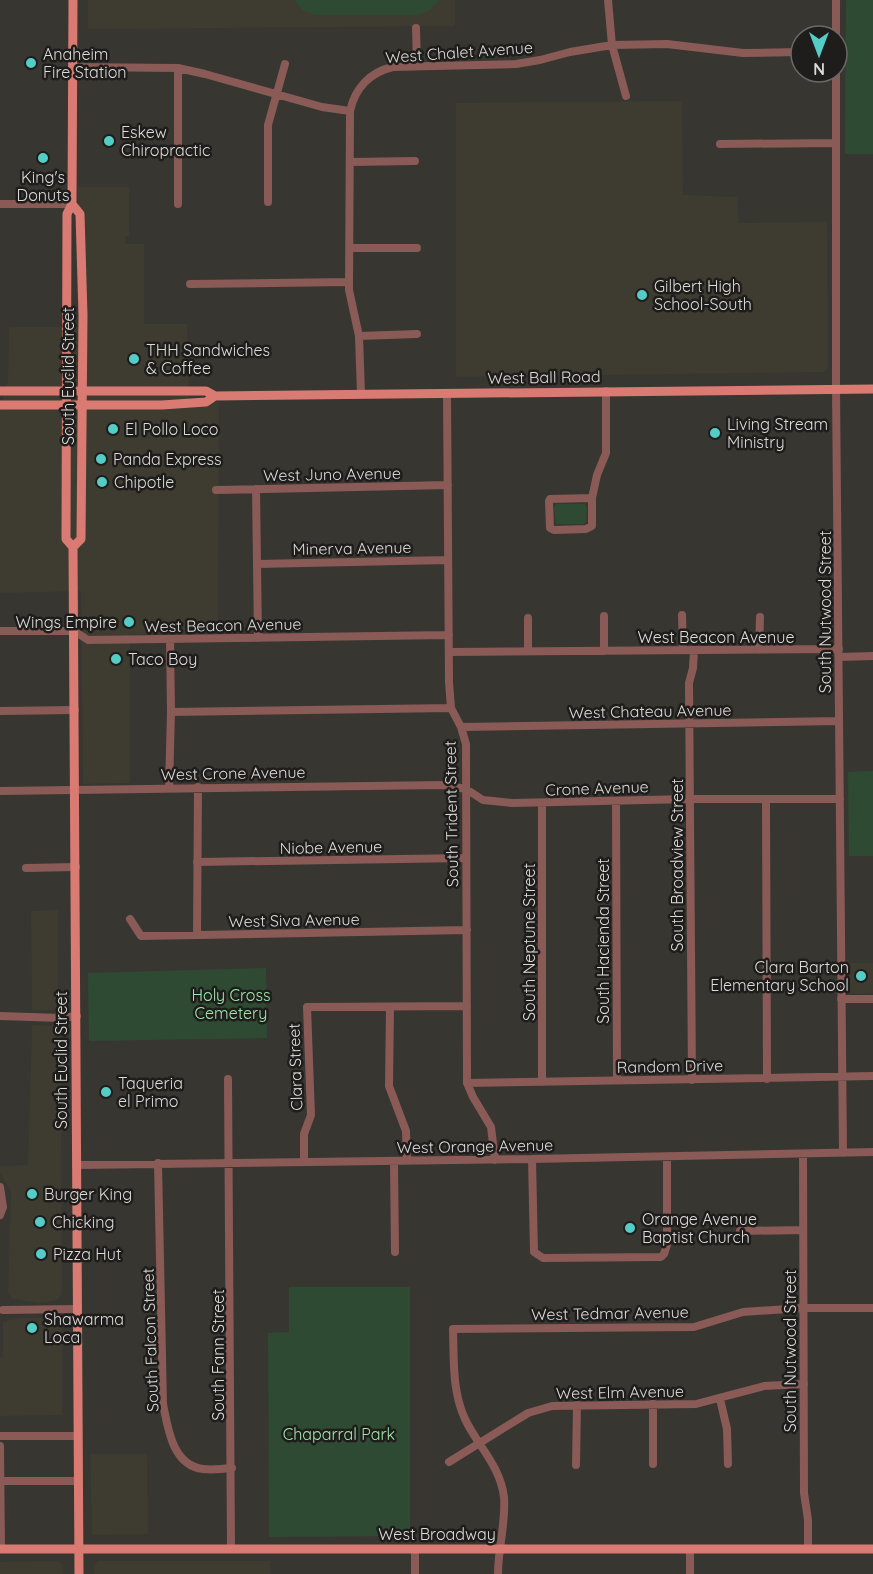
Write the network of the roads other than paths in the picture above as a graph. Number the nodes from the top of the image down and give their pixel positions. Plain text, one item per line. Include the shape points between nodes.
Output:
1 (73, 0) edge
2 (608, 0) edge
3 (836, 0) edge
4 (836, 24) edge
5 (416, 28) dead end
6 (612, 45) junction
7 (789, 52) edge
8 (285, 64) dead end
9 (417, 66) junction
10 (73, 67) junction
11 (178, 68) junction
12 (836, 84) edge
13 (276, 94) junction
14 (626, 96) dead end
15 (350, 111) junction
16 (836, 143) junction
17 (720, 144) dead end
18 (415, 161) dead end
19 (350, 162) junction
20 (268, 202) dead end
21 (0, 204) edge
22 (72, 204) junction
23 (178, 204) dead end
24 (350, 248) junction
25 (417, 248) dead end
26 (349, 282) junction
27 (190, 284) dead end
28 (417, 334) dead end
29 (359, 336) junction
30 (836, 389) junction
31 (873, 389) edge
32 (66, 390) junction
33 (83, 390) junction
34 (0, 391) edge
35 (606, 392) junction
36 (447, 393) junction
37 (361, 394) junction
38 (215, 396) junction
39 (0, 405) edge
40 (67, 405) junction
41 (83, 405) junction
42 (448, 485) junction
43 (256, 489) junction
44 (216, 490) dead end
45 (592, 498) junction
46 (74, 547) junction
47 (448, 560) junction
48 (257, 564) junction
49 (682, 615) dead end
50 (604, 616) dead end
51 (760, 617) dead end
52 (528, 618) dead end
53 (0, 631) edge
54 (74, 631) junction
55 (449, 635) junction
56 (258, 638) junction
57 (170, 639) junction
58 (683, 650) junction
59 (694, 650) junction
60 (759, 650) junction
61 (528, 651) junction
62 (604, 651) junction
63 (449, 652) junction
64 (839, 653) junction
65 (873, 656) edge
66 (451, 708) junction
67 (75, 710) junction
68 (0, 711) edge
69 (171, 712) junction
70 (839, 721) junction
71 (689, 724) junction
72 (461, 727) junction
73 (198, 787) junction
74 (169, 788) junction
75 (75, 789) junction
76 (466, 789) junction
77 (0, 791) edge
78 (690, 799) junction
79 (840, 799) junction
80 (766, 800) junction
81 (616, 801) junction
82 (542, 803) junction
83 (466, 858) junction
84 (197, 862) junction
85 (26, 867) dead end
86 (76, 867) junction
87 (130, 919) dead end
88 (467, 930) junction
89 (197, 935) junction
90 (841, 999) junction
91 (873, 999) edge
92 (467, 1006) junction
93 (390, 1007) junction
94 (0, 1016) edge
95 (76, 1016) junction
96 (842, 1076) junction
97 (873, 1076) edge
98 (228, 1079) dead end
99 (767, 1079) junction
100 (617, 1080) junction
101 (692, 1080) junction
102 (542, 1082) junction
103 (467, 1083) junction
104 (873, 1152) edge
105 (843, 1153) junction
106 (803, 1154) junction
107 (667, 1157) junction
108 (532, 1159) junction
109 (495, 1160) junction
110 (394, 1161) junction
111 (407, 1161) junction
112 (230, 1162) junction
113 (304, 1162) junction
114 (158, 1163) junction
115 (76, 1165) junction
116 (0, 1187) edge
117 (0, 1215) edge
118 (803, 1230) junction
119 (740, 1231) dead end
120 (395, 1252) dead end
121 (803, 1308) junction
122 (873, 1308) edge
123 (76, 1309) junction
124 (3, 1310) dead end
125 (804, 1384) junction
126 (720, 1399) junction
127 (653, 1404) junction
128 (577, 1405) junction
129 (0, 1436) edge
130 (78, 1436) junction
131 (481, 1442) junction
132 (0, 1446) edge
133 (449, 1462) dead end
134 (653, 1464) dead end
135 (728, 1464) dead end
136 (576, 1465) dead end
137 (232, 1468) junction
138 (0, 1481) edge
139 (78, 1481) junction
140 (79, 1547) junction
141 (231, 1548) junction
142 (0, 1549) edge
143 (415, 1549) junction
144 (501, 1549) junction
145 (690, 1549) junction
146 (808, 1549) junction
147 (873, 1549) edge
148 (79, 1574) edge
149 (415, 1574) edge
150 (498, 1574) edge
151 (690, 1574) edge

1 - 10 main road, South Euclid Street
2 - 6 street
3 - 4 street
5 - 9 street
6 - 7 street, West Chalet Avenue via 667,44 743,53
6 - 9 street, West Chalet Avenue via 523,64
6 - 14 street
8 - 13 street
9 - 15 street, West Chalet Avenue via 388,68 373,75 356,93
10 - 11 street
10 - 22 main road, South Euclid Street
11 - 13 street
11 - 23 street
12 - 16 street, South Nutwood Street
13 - 15 street
13 - 20 street via 268,131
15 - 19 street
16 - 17 street
16 - 30 street, South Nutwood Street
18 - 19 street
19 - 24 street
21 - 22 street
22 - 32 main road, South Euclid Street via 67,214
22 - 33 main road, South Euclid Street via 80,214
24 - 25 street
24 - 26 street
26 - 27 street
26 - 29 street
28 - 29 street
29 - 37 street
30 - 31 main road, West Ball Road
30 - 35 main road, West Ball Road
30 - 64 street, South Nutwood Street
32 - 33 main road, West Ball Road
32 - 34 main road, West Ball Road
32 - 40 main road, South Euclid Street
33 - 38 main road, West Ball Road via 206,391
33 - 41 main road, South Euclid Street
35 - 36 main road, West Ball Road
35 - 45 street via 606,453
36 - 37 main road, West Ball Road
36 - 42 street, South Trident Street
37 - 38 main road, West Ball Road
38 - 41 main road, West Ball Road via 206,402 162,405
39 - 40 main road, West Ball Road
40 - 41 main road, West Ball Road
40 - 46 main road, South Euclid Street via 66,539
41 - 46 main road, South Euclid Street via 81,539
42 - 43 street, West Juno Avenue
42 - 47 street, South Trident Street
43 - 44 street, West Juno Avenue
43 - 48 street
45 - 45 street via 549,500 550,528 589,528
46 - 54 main road, South Euclid Street
47 - 48 street, Minerva Avenue
47 - 55 street, South Trident Street
48 - 56 street
49 - 58 street
50 - 62 street
51 - 60 street
52 - 61 street
53 - 54 street, West Beacon Avenue
54 - 57 street, West Beacon Avenue via 88,640
54 - 67 main road, South Euclid Street
55 - 56 street, West Beacon Avenue
55 - 63 street, South Trident Street
56 - 57 street, West Beacon Avenue
57 - 69 street
58 - 59 street, West Beacon Avenue
58 - 62 street, West Beacon Avenue
59 - 60 street, West Beacon Avenue
59 - 71 street, South Broadview Street
60 - 64 street, West Beacon Avenue
61 - 62 street, West Beacon Avenue
61 - 63 street, West Beacon Avenue
63 - 66 street, South Trident Street
64 - 65 street, West Beacon Avenue
64 - 70 street, South Nutwood Street
66 - 69 street
66 - 72 street, South Trident Street
67 - 68 street
67 - 75 main road, South Euclid Street
69 - 74 street
70 - 71 street, West Chateau Avenue
70 - 79 street, South Nutwood Street
71 - 72 street, West Chateau Avenue
71 - 78 street, South Broadview Street
72 - 76 street, South Trident Street via 466,744
73 - 74 street, West Crone Avenue
73 - 76 street, West Crone Avenue via 433,785
73 - 84 street
74 - 75 street, West Crone Avenue
75 - 77 street, West Crone Avenue
75 - 86 main road, South Euclid Street
76 - 82 street, Crone Avenue via 483,800
76 - 83 street, South Trident Street
78 - 80 street, Crone Avenue
78 - 81 street, Crone Avenue
78 - 101 street, South Broadview Street
79 - 80 street, Crone Avenue
79 - 90 street, South Nutwood Street
80 - 99 street
81 - 82 street, Crone Avenue
81 - 100 street, South Hacienda Street
82 - 102 street, South Neptune Street
83 - 84 street, Niobe Avenue
83 - 88 street, South Trident Street
84 - 89 street
85 - 86 street
86 - 95 main road, South Euclid Street
87 - 89 street, West Siva Avenue via 141,936
88 - 89 street, West Siva Avenue
88 - 92 street, South Trident Street
90 - 91 street
90 - 96 street, South Nutwood Street
92 - 93 street
92 - 103 street, South Trident Street
93 - 111 street via 389,1086 406,1131
93 - 113 street, Clara Street via 307,1007 311,1115 304,1134
94 - 95 street
95 - 115 main road, South Euclid Street
96 - 97 street, Random Drive
96 - 99 street, Random Drive
96 - 105 street, South Nutwood Street
98 - 112 street, South Fann Street
99 - 101 street, Random Drive
100 - 101 street, Random Drive
100 - 102 street, Random Drive
102 - 103 street, Random Drive
103 - 109 street, South Trident Street via 491,1127
104 - 105 street, West Orange Avenue
105 - 106 street, West Orange Avenue
106 - 107 street, West Orange Avenue
106 - 118 street, South Nutwood Street
107 - 108 street, West Orange Avenue
107 - 108 street via 667,1245 661,1257 543,1258 534,1252
108 - 109 street, West Orange Avenue
109 - 111 street, West Orange Avenue
110 - 111 street, West Orange Avenue
110 - 113 street, West Orange Avenue
110 - 120 street
112 - 113 street, West Orange Avenue
112 - 114 street, West Orange Avenue
112 - 137 street, South Fann Street
114 - 115 street, West Orange Avenue
114 - 137 street, South Falcon Street via 162,1404 170,1437 188,1464 202,1469
115 - 123 main road, South Euclid Street
116 - 117 street
118 - 119 street
118 - 121 street, South Nutwood Street
121 - 122 street, West Tedmar Avenue
121 - 125 street, South Nutwood Street
121 - 131 street, West Tedmar Avenue via 743,1312 694,1327 453,1329 455,1391 466,1420
123 - 124 street
123 - 130 main road, South Euclid Street
125 - 126 street, West Elm Avenue via 764,1386
125 - 146 street, South Nutwood Street
126 - 127 street, West Elm Avenue via 696,1404
126 - 135 street via 727,1429
127 - 128 street, West Elm Avenue
127 - 134 street
128 - 131 street, West Elm Avenue via 552,1406 528,1413
128 - 136 street
129 - 130 street
130 - 139 main road, South Euclid Street
131 - 133 street, West Elm Avenue
131 - 144 street via 504,1495
132 - 138 street
137 - 141 street, South Fann Street
138 - 139 street
138 - 142 street
139 - 140 main road, South Euclid Street
140 - 141 main road, West Broadway
140 - 142 main road, West Broadway
140 - 148 main road, South Euclid Street
141 - 143 main road, West Broadway
143 - 144 main road, West Broadway
143 - 149 street
144 - 145 main road, West Broadway
144 - 150 street
145 - 146 main road, West Broadway
145 - 151 street
146 - 147 main road, West Broadway

